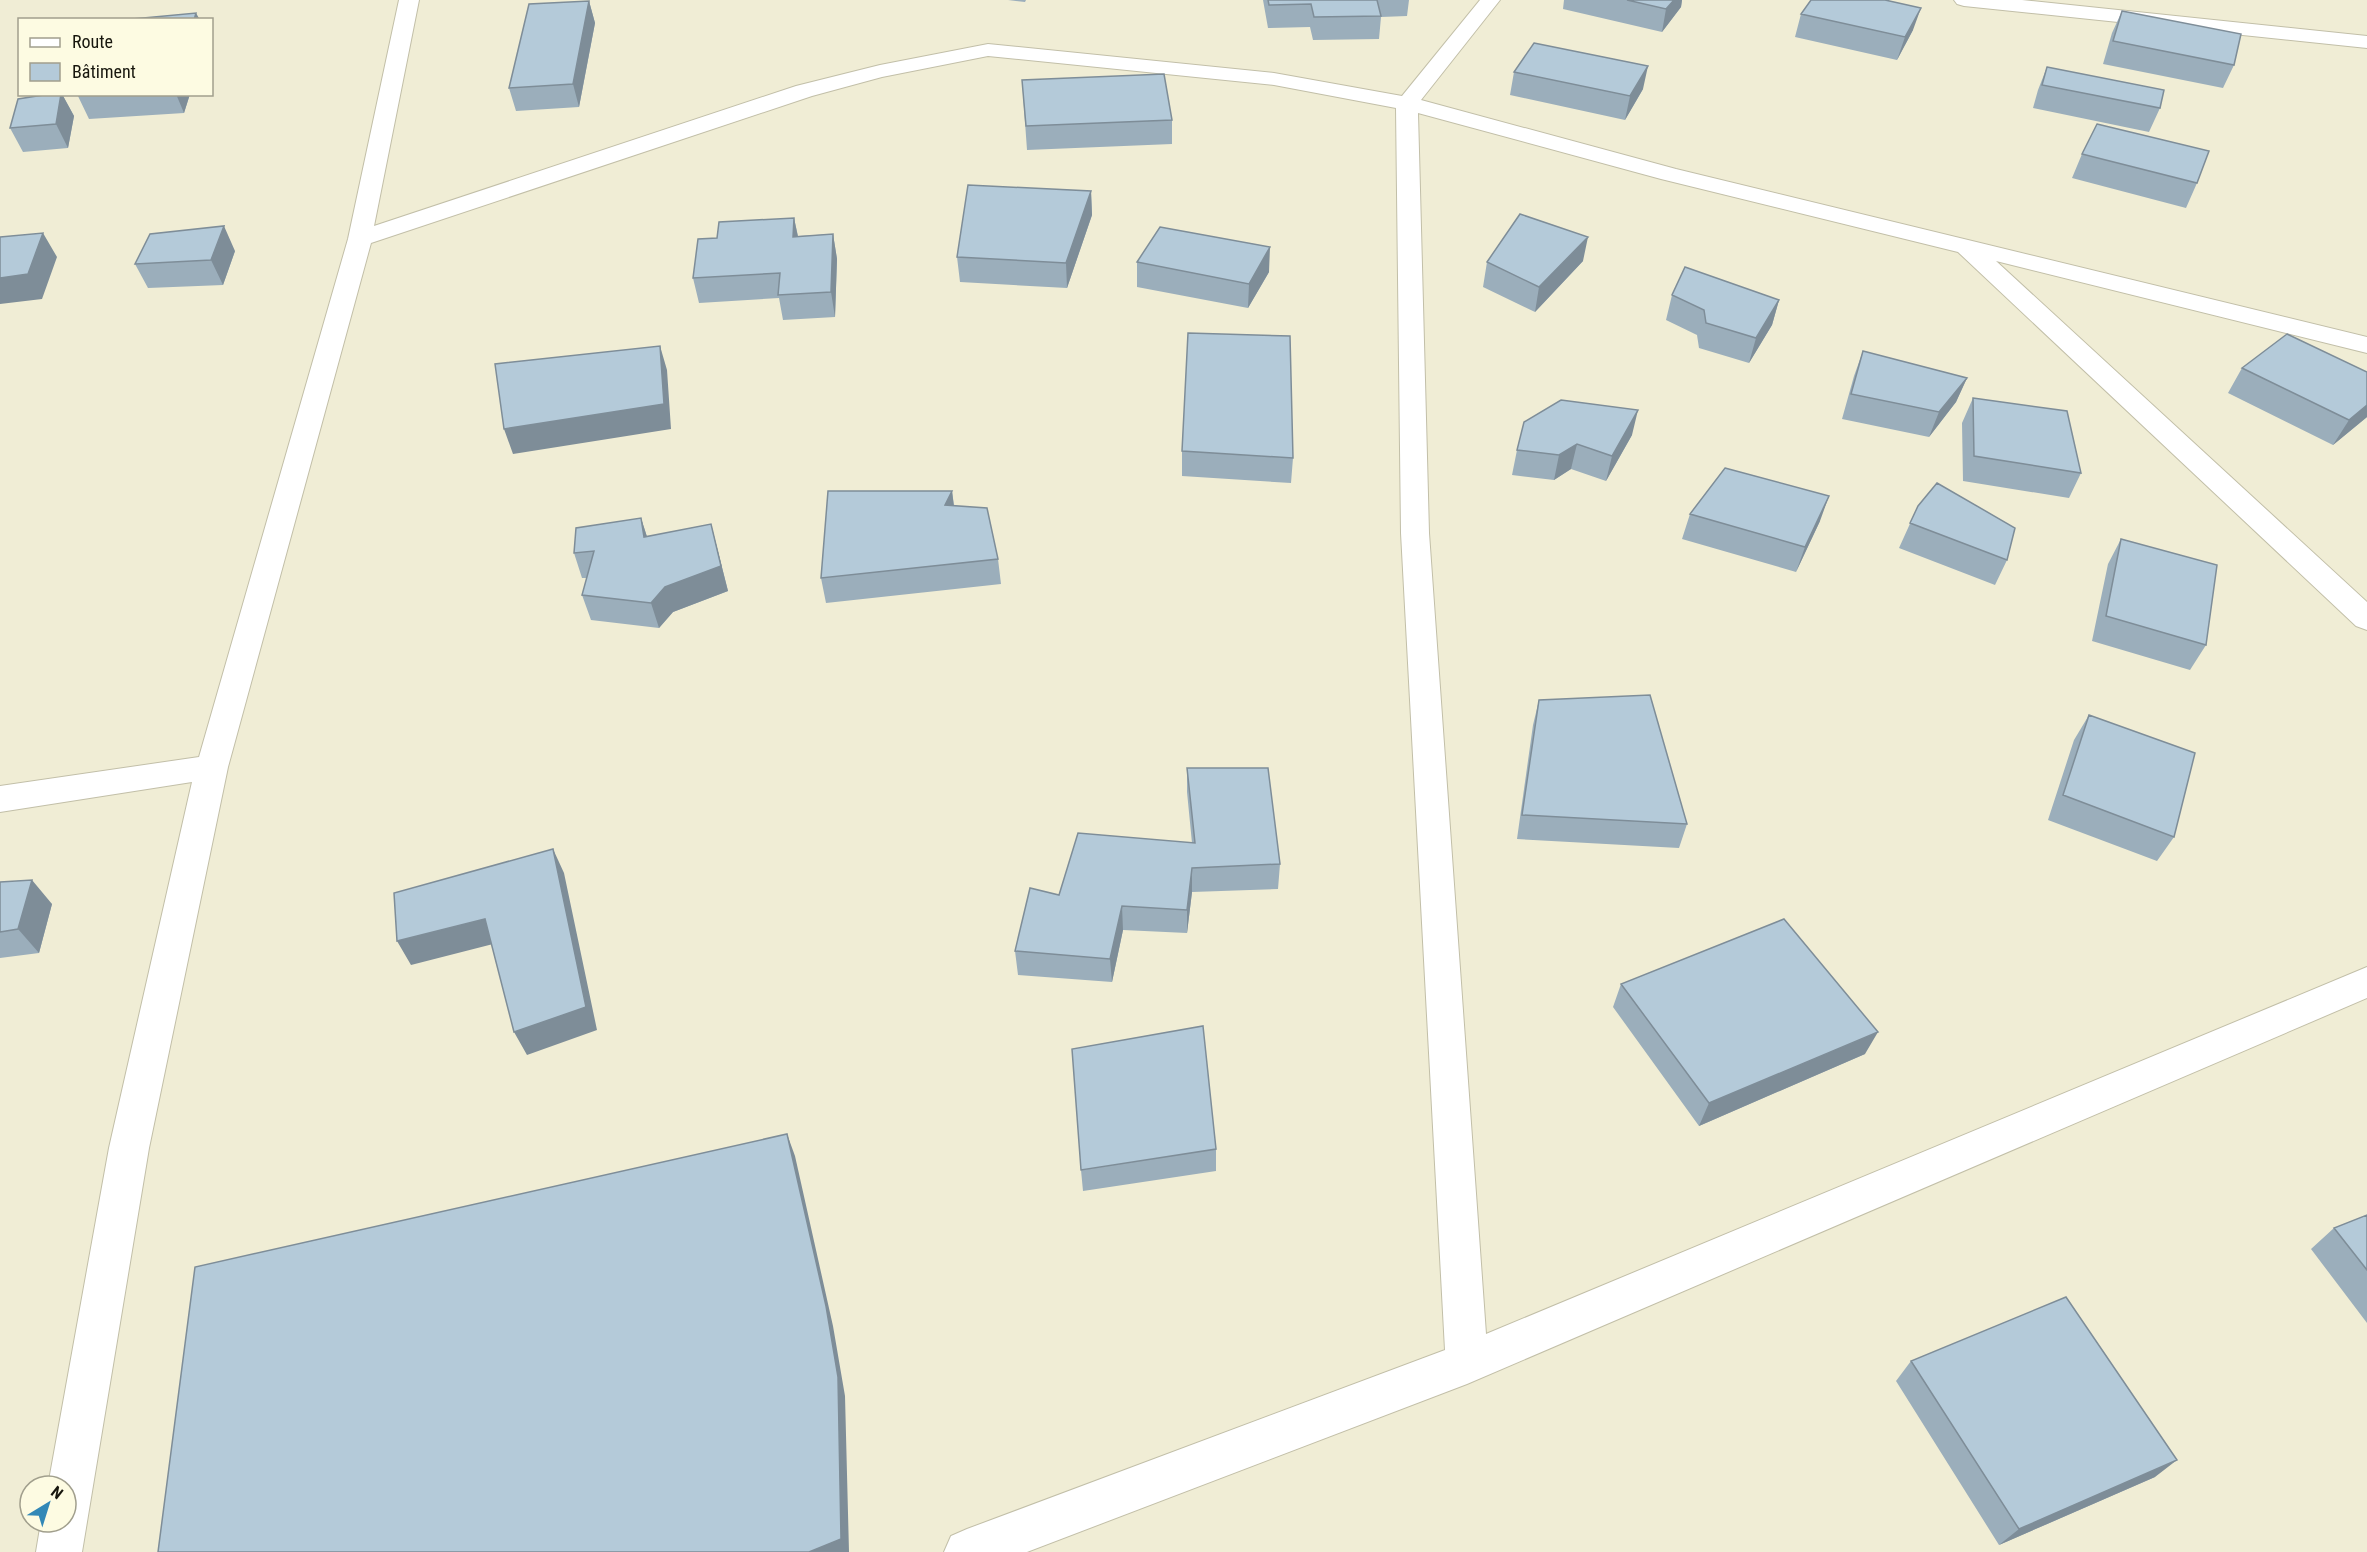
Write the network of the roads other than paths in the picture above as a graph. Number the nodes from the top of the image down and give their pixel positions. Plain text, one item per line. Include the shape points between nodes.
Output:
1 (409, 0) edge
2 (1490, 0) edge
3 (1964, 0) edge
4 (2367, 42) edge
5 (1407, 103) junction
6 (360, 239) junction
7 (1966, 247) junction
8 (2367, 345) edge
9 (2367, 619) edge
10 (212, 767) junction
11 (0, 798) edge
12 (2367, 982) edge
13 (1467, 1363) junction
14 (73, 1474) edge
15 (62, 1534) edge
16 (59, 1552) edge
17 (967, 1552) edge

1 - 6 street
2 - 5 street
3 - 4 street
5 - 6 street via 1274,79 988,50 804,91
5 - 7 street via 1669,174
5 - 13 street via 1415,533
6 - 10 street
7 - 8 street
7 - 9 street
10 - 11 street
10 - 14 street via 129,1148
12 - 13 street
13 - 17 street
15 - 16 street

